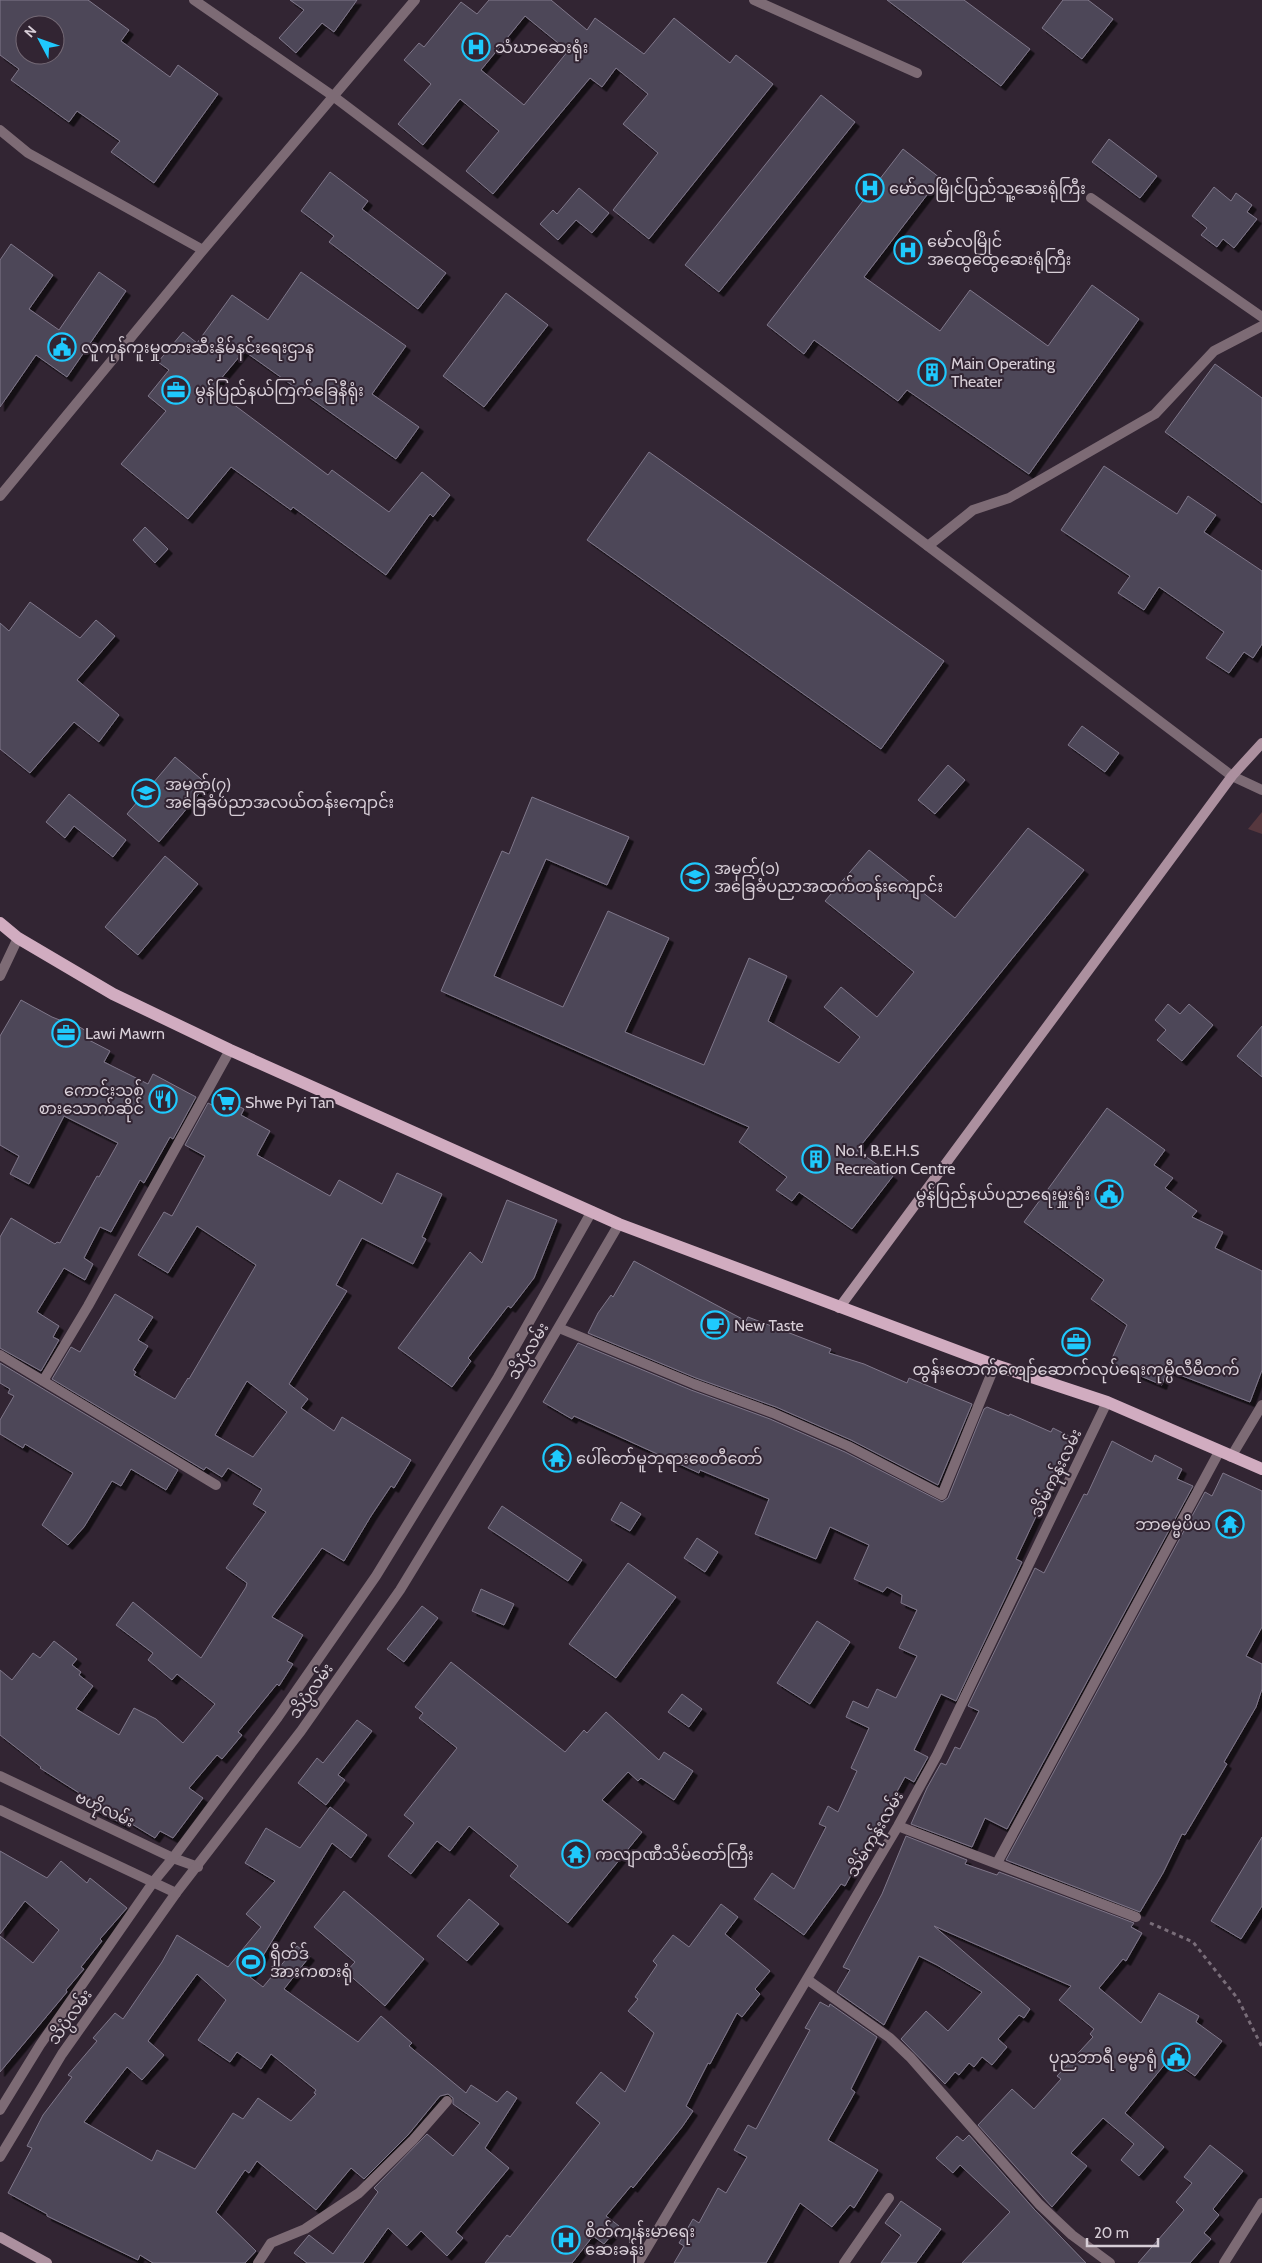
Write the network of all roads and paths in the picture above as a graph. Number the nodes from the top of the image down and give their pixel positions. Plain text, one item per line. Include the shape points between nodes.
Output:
1 (194, 0) edge
2 (415, 0) edge
3 (754, 0) edge
4 (917, 73) dead end
5 (333, 96) junction
6 (0, 130) edge
7 (1091, 198) dead end
8 (203, 250) junction
9 (1262, 317) edge
10 (1262, 326) edge
11 (0, 496) edge
12 (928, 546) junction
13 (1262, 743) edge
14 (1232, 776) junction
15 (1262, 790) edge
16 (0, 923) edge
17 (18, 938) junction
18 (0, 976) edge
19 (230, 1050) junction
20 (592, 1211) junction
21 (618, 1224) junction
22 (839, 1308) junction
23 (559, 1328) junction
24 (0, 1355) edge
25 (995, 1365) junction
26 (44, 1381) junction
27 (1107, 1402) junction
28 (1262, 1405) edge
29 (1225, 1454) junction
30 (1262, 1469) edge
31 (216, 1485) dead end
32 (0, 1776) edge
33 (0, 1810) edge
34 (898, 1826) junction
35 (173, 1858) junction
36 (998, 1863) junction
37 (198, 1867) junction
38 (154, 1881) junction
39 (176, 1893) junction
40 (1136, 1916) joint
41 (808, 1980) junction
42 (1262, 2048) edge
43 (447, 2101) dead end
44 (0, 2110) edge
45 (0, 2157) edge
46 (889, 2198) dead end
47 (1262, 2202) edge
48 (0, 2237) edge
49 (47, 2263) edge
50 (258, 2263) edge
51 (638, 2263) edge
52 (844, 2263) edge
53 (1110, 2263) edge
54 (1224, 2263) edge

1 - 5 street
2 - 5 street
3 - 4 street
5 - 8 street
5 - 12 street
6 - 8 street via 28,153
7 - 9 street
8 - 11 street
10 - 12 street via 1214,351 1155,414 1010,498 973,510
12 - 14 street
13 - 14 main road
14 - 15 street
14 - 22 main road
16 - 17 main road
17 - 18 street
17 - 19 main road via 113,994
19 - 20 main road
19 - 26 street
20 - 21 main road
20 - 35 street, သိပ္ပံလမ်း via 498,1377 376,1576
21 - 22 main road
21 - 23 street, သိပ္ပံလမ်း
22 - 25 main road
23 - 25 street via 798,1424 942,1495
23 - 37 street, သိပ္ပံလမ်း via 400,1590 301,1731
24 - 26 street
25 - 27 main road
26 - 31 street
27 - 29 main road
27 - 34 street, သိမ်ကုန်းလမ်း via 937,1755
28 - 29 street
29 - 30 main road
29 - 36 street
32 - 35 street, ဗဟိုလမ်း
33 - 38 street
34 - 36 street
34 - 41 street, သိမ်ကုန်းလမ်း
35 - 37 street, ဗဟိုလမ်း
35 - 38 street, သိပ္ပံလမ်း
36 - 40 street
37 - 39 street, သိပ္ပံလမ်း
38 - 39 street
38 - 44 street, သိပ္ပံလမ်း via 40,2045
39 - 45 street, သိပ္ပံလမ်း via 62,2054
40 - 42 path via 1193,1942 1238,1999
41 - 51 street, သိမ်ကုန်းလမ်း
41 - 53 street via 890,2038 1039,2204 1072,2235
43 - 50 street via 359,2193 306,2229 271,2243
46 - 52 street
47 - 54 street
48 - 49 main road

